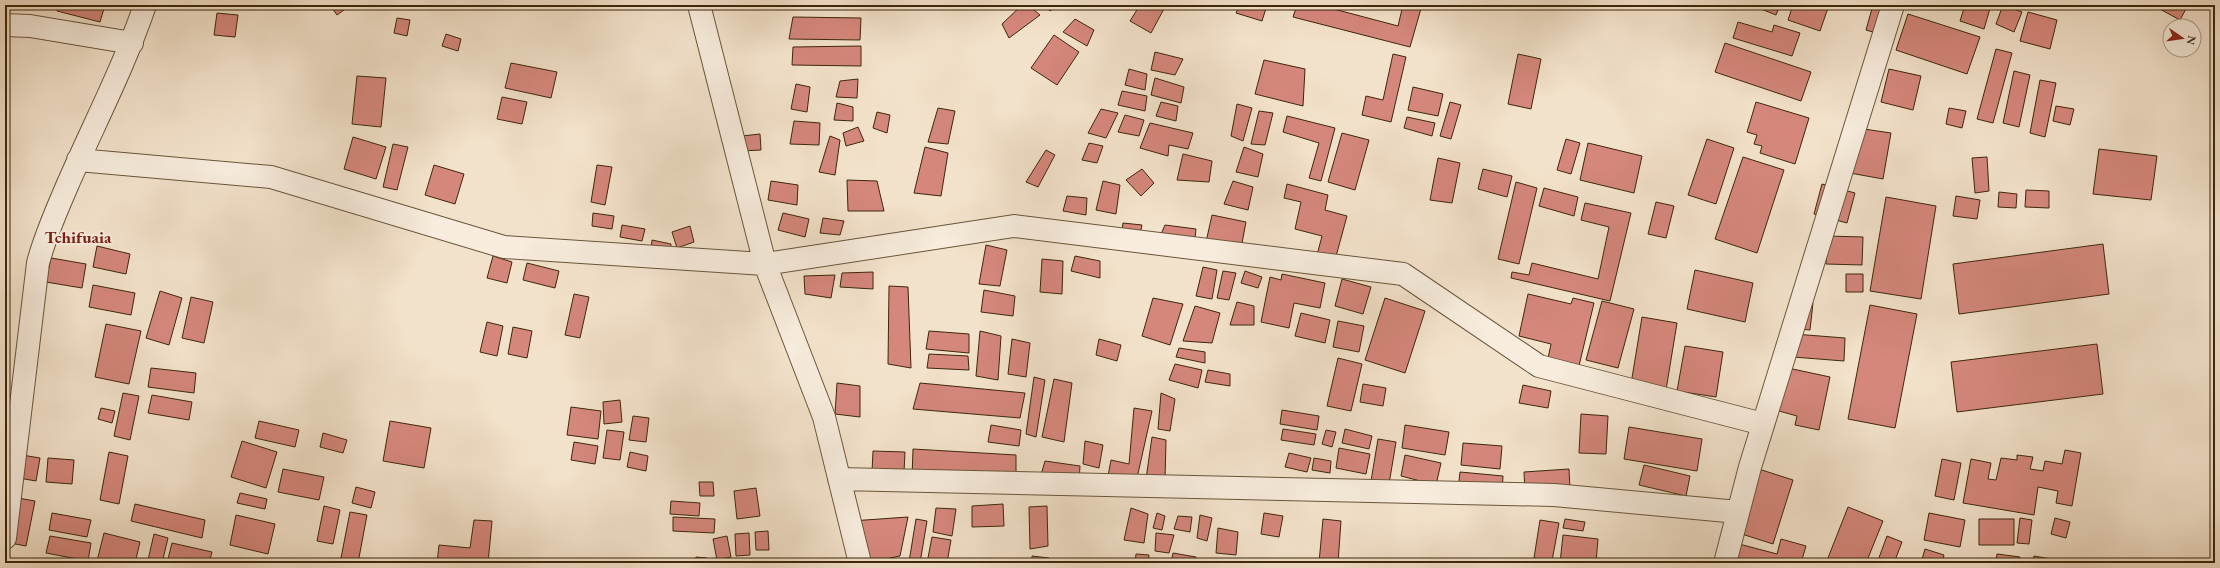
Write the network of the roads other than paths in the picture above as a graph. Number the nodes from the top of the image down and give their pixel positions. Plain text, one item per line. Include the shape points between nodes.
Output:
1 (145, 5) edge
2 (699, 5) edge
3 (1893, 5) edge
4 (5, 25) edge
5 (132, 43) junction
6 (78, 160) junction
7 (765, 264) junction
8 (1763, 424) junction
9 (11, 434) edge
10 (839, 479) junction
11 (1738, 512) junction
12 (5, 538) edge
13 (860, 563) edge
14 (1725, 563) edge

1 - 5 street
2 - 7 street
3 - 8 street
4 - 5 street via 30,26
5 - 6 street
6 - 7 street via 272,177 504,247
6 - 9 street via 44,239 38,263
7 - 8 street via 1014,226 1403,274 1539,366
7 - 10 street via 824,417
8 - 11 street
9 - 12 street
10 - 11 street via 1554,495
10 - 13 street
11 - 14 street

